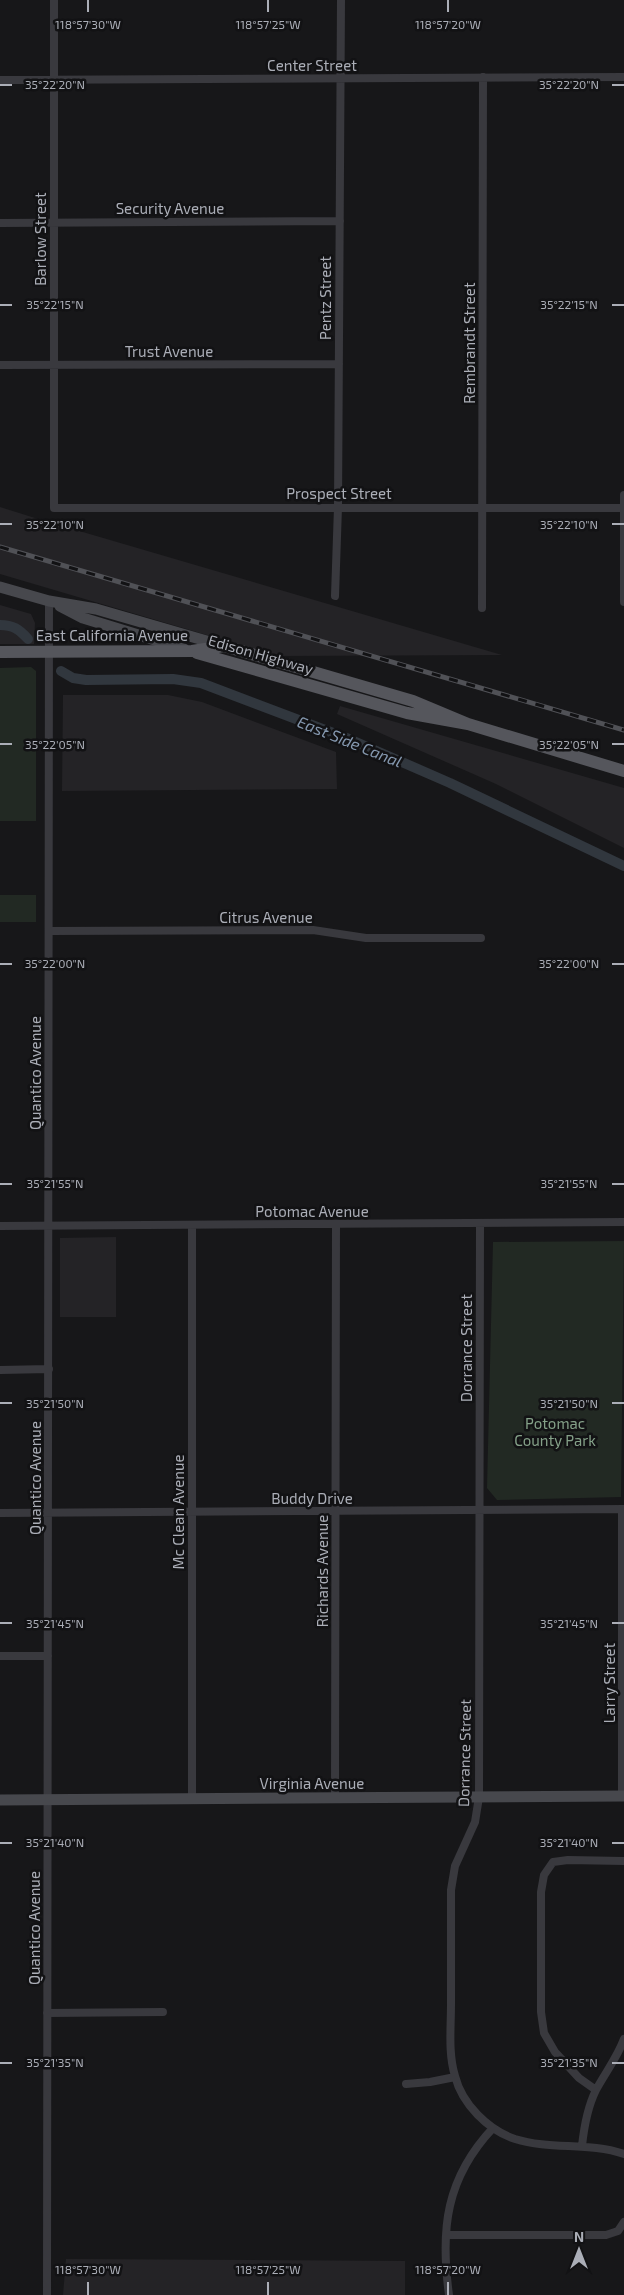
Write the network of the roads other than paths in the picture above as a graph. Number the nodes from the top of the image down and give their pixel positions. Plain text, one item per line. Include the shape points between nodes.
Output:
1 (54, 0) edge
2 (341, 0) edge
3 (624, 77) edge
4 (340, 78) junction
5 (483, 78) junction
6 (0, 80) edge
7 (54, 80) junction
8 (340, 221) junction
9 (54, 222) junction
10 (0, 223) edge
11 (339, 364) junction
12 (0, 365) edge
13 (54, 365) junction
14 (624, 495) edge
15 (338, 507) junction
16 (482, 507) junction
17 (54, 508) joint
18 (624, 508) edge
19 (0, 586) edge
20 (335, 596) dead end
21 (50, 601) junction
22 (624, 602) edge
23 (482, 608) dead end
24 (224, 646) junction
25 (192, 651) junction
26 (0, 652) edge
27 (50, 652) junction
28 (468, 724) junction
29 (624, 771) edge
30 (50, 930) junction
31 (481, 938) dead end
32 (624, 1222) edge
33 (336, 1224) junction
34 (480, 1224) junction
35 (192, 1225) junction
36 (0, 1226) edge
37 (49, 1226) junction
38 (49, 1369) junction
39 (0, 1370) edge
40 (623, 1509) edge
41 (480, 1510) junction
42 (336, 1511) junction
43 (192, 1512) junction
44 (0, 1513) edge
45 (48, 1513) junction
46 (0, 1656) edge
47 (48, 1656) junction
48 (623, 1796) edge
49 (479, 1797) junction
50 (335, 1798) junction
51 (192, 1799) junction
52 (0, 1800) edge
53 (48, 1800) junction
54 (624, 1861) edge
55 (163, 2012) dead end
56 (47, 2013) junction
57 (624, 2040) edge
58 (455, 2077) junction
59 (406, 2084) dead end
60 (596, 2090) junction
61 (493, 2128) junction
62 (582, 2146) junction
63 (624, 2154) edge
64 (624, 2222) edge
65 (447, 2235) junction
66 (47, 2295) edge
67 (449, 2295) edge

1 - 7 street, Barlow Street
2 - 4 street, Pentz Street
3 - 5 street, Center Street
4 - 5 street, Center Street
4 - 7 street, Center Street
4 - 8 street, Pentz Street
5 - 16 street, Rembrandt Street
6 - 7 street, Center Street
7 - 9 street, Barlow Street
8 - 9 street, Security Avenue
8 - 11 street, Pentz Street
9 - 10 street, Security Avenue
9 - 13 street, Barlow Street
11 - 13 street, Trust Avenue
11 - 15 street, Pentz Street
12 - 13 street, Trust Avenue
13 - 17 street, Barlow Street
14 - 18 street
15 - 16 street, Prospect Street
15 - 17 street, Prospect Street
15 - 20 street, Pentz Street
16 - 18 street, Prospect Street
16 - 23 street, Rembrandt Street
18 - 22 street
19 - 21 street, Edison Highway
21 - 24 street, Edison Highway via 96,609
21 - 25 street, Edison Highway via 83,618
21 - 27 street, Quantico Avenue
24 - 25 main road, East California Avenue
24 - 28 main road, Edison Highway via 413,701
25 - 27 main road, East California Avenue
25 - 28 main road, Edison Highway via 407,714
26 - 27 main road, East California Avenue
27 - 30 street, Quantico Avenue
28 - 29 main road, Edison Highway
30 - 31 street, Citrus Avenue via 313,930 366,938
30 - 37 street, Quantico Avenue
32 - 34 street, Potomac Avenue
33 - 34 street, Potomac Avenue
33 - 35 street, Potomac Avenue
33 - 42 street, Richards Avenue
34 - 41 street, Dorrance Street
35 - 37 street, Potomac Avenue
35 - 43 street, Mc Clean Avenue
36 - 37 street, Potomac Avenue
37 - 38 street, Quantico Avenue
38 - 39 street
38 - 45 street, Quantico Avenue
40 - 41 street, Buddy Drive
40 - 48 street, Larry Street
41 - 42 street, Buddy Drive
41 - 49 street, Dorrance Street
42 - 43 street, Buddy Drive
42 - 50 street, Richards Avenue
43 - 45 street, Buddy Drive
43 - 51 street, Mc Clean Avenue
44 - 45 street, Buddy Drive
45 - 47 street, Quantico Avenue
46 - 47 street
47 - 53 street, Quantico Avenue
48 - 49 street, Virginia Avenue
49 - 50 street, Virginia Avenue
49 - 58 street, Dorrance Street via 475,1822 455,1866 451,1890 450,2048
50 - 51 street, Virginia Avenue
51 - 53 street, Virginia Avenue
52 - 53 street, Virginia Avenue
53 - 56 street, Quantico Avenue
54 - 60 street via 554,1862 544,1875 541,1892 541,2012 544,2033 555,2052 579,2078
55 - 56 street
56 - 66 street, Quantico Avenue
57 - 60 street
58 - 59 street
58 - 61 street, Dorrance Street via 469,2106
60 - 62 street via 588,2111
61 - 62 street, Dorrance Street via 515,2139 539,2144
61 - 65 street via 463,2166 448,2211
62 - 63 street, Dorrance Street
64 - 65 street via 618,2231 606,2235
65 - 67 street

